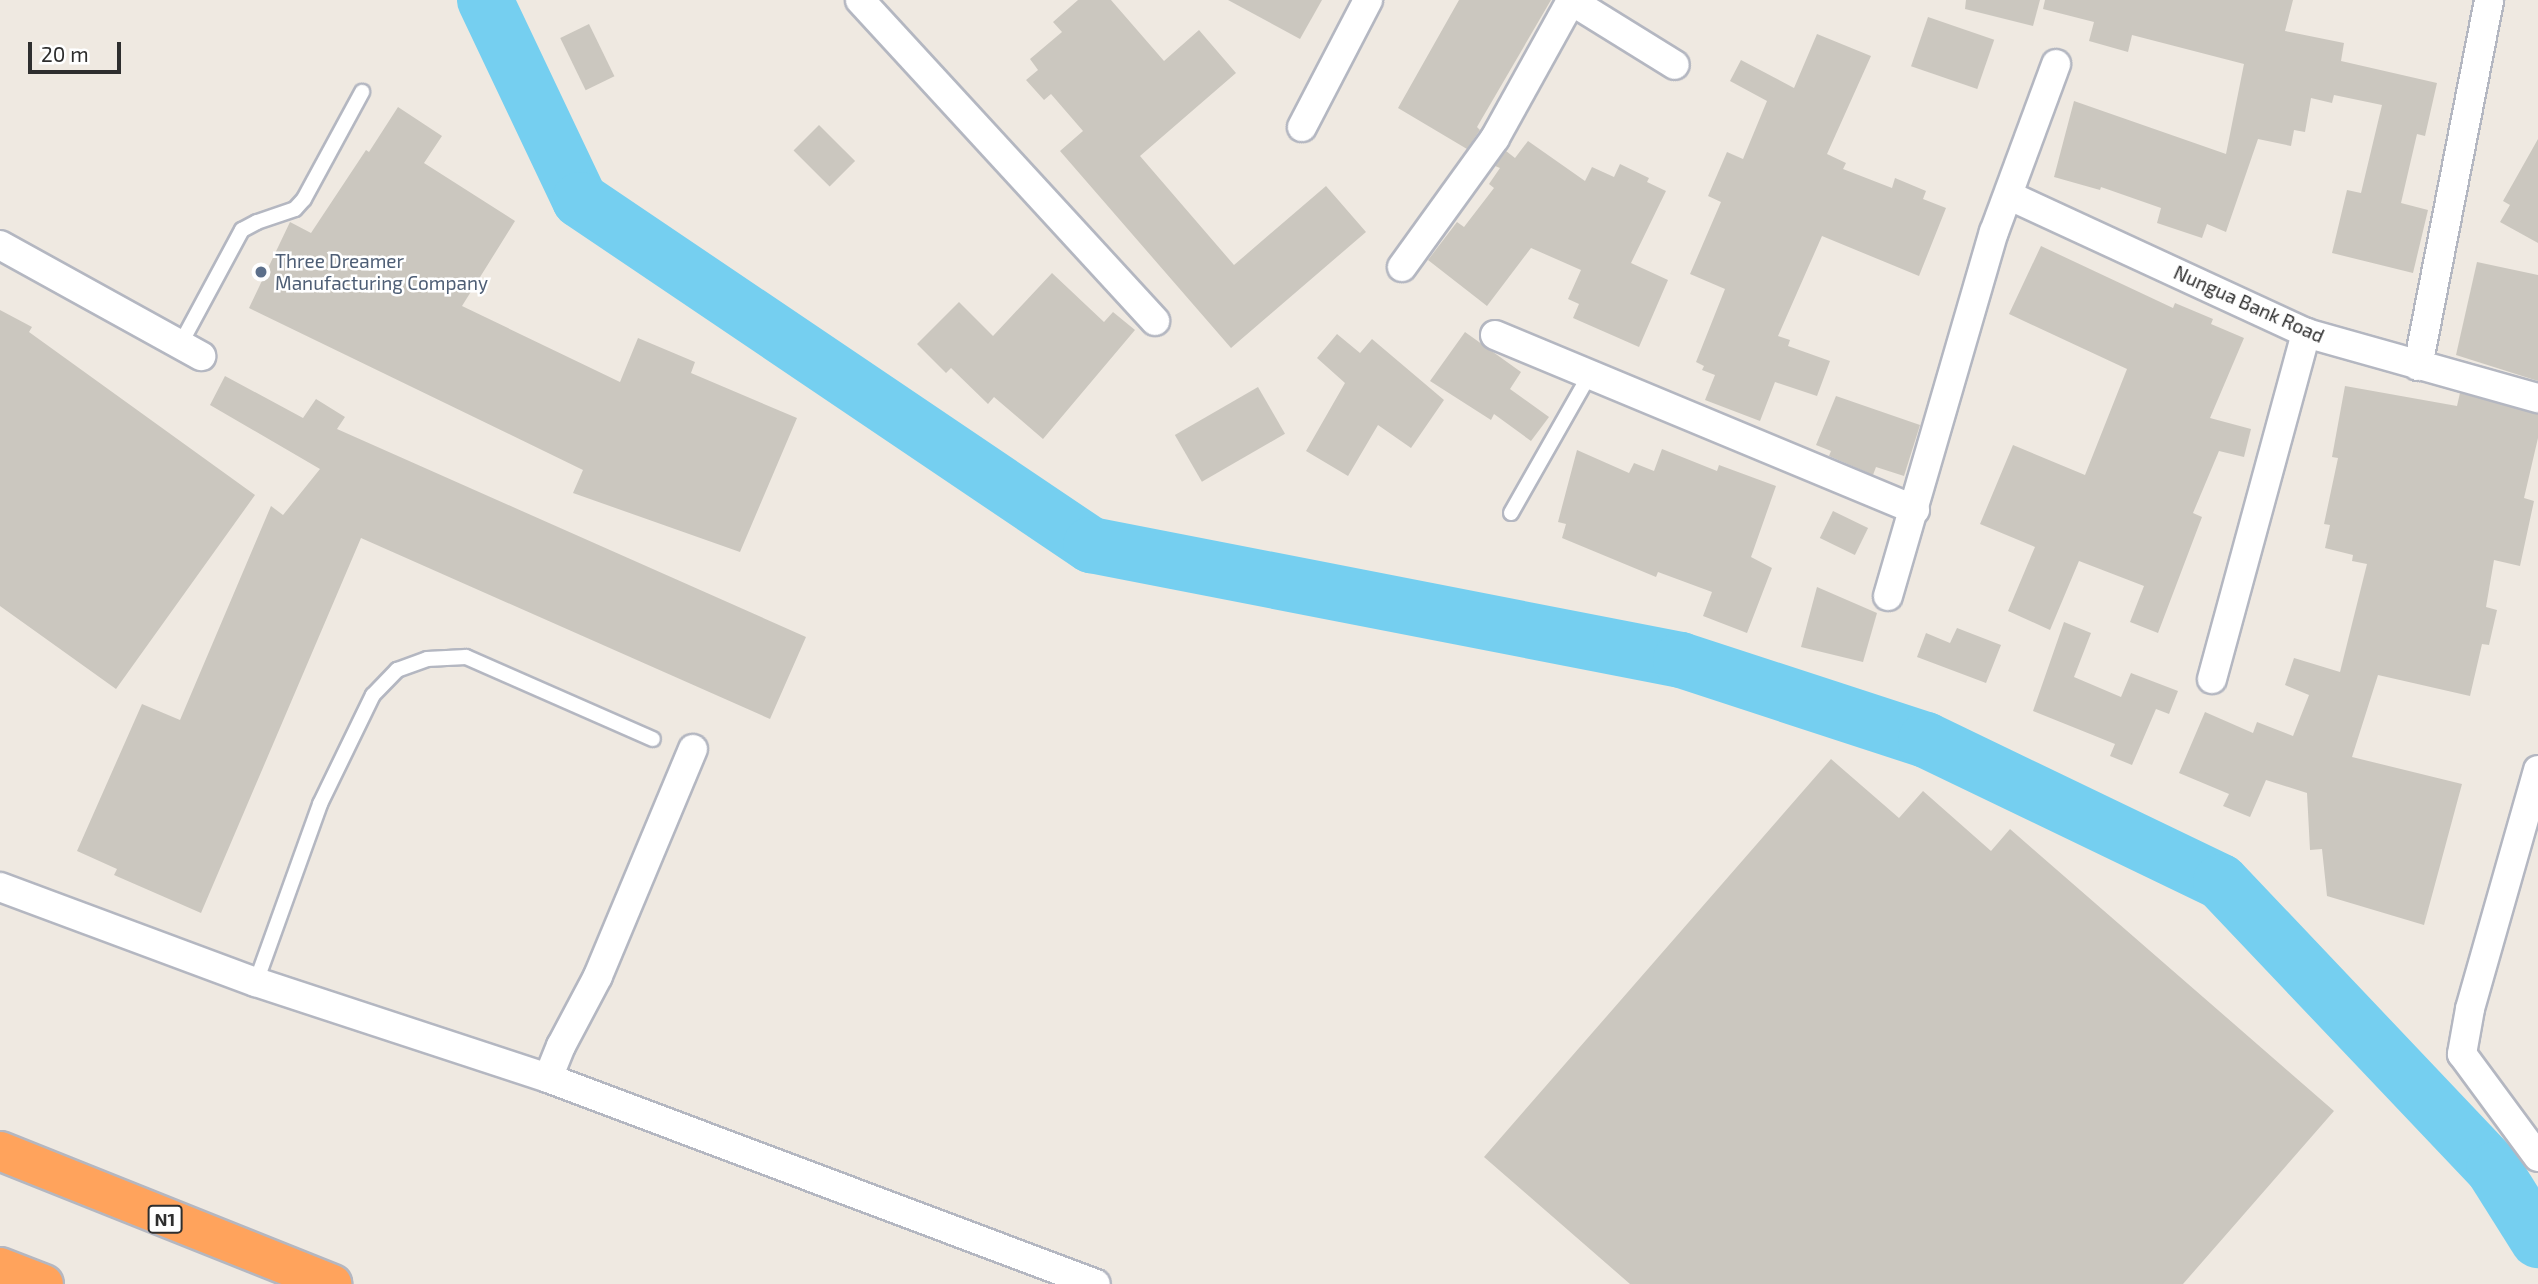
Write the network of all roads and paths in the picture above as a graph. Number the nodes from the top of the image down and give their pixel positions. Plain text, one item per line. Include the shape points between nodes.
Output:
1 (860, 0) edge
2 (1368, 0) edge
3 (1570, 0) edge
4 (2488, 0) edge
5 (2056, 64) dead end
6 (1675, 65) dead end
7 (362, 92) dead end
8 (1303, 127) dead end
9 (2010, 196) junction
10 (0, 245) edge
11 (1402, 267) dead end
12 (1155, 321) dead end
13 (2306, 333) junction
14 (1496, 335) dead end
15 (191, 350) joint
16 (2418, 366) junction
17 (1590, 374) junction
18 (2538, 398) edge
19 (1915, 510) junction
20 (1511, 513) dead end
21 (1888, 596) dead end
22 (2212, 679) dead end
23 (653, 739) dead end
24 (693, 749) dead end
25 (2538, 770) edge
26 (0, 887) edge
27 (256, 982) junction
28 (548, 1078) junction
29 (0, 1151) edge
30 (2538, 1157) edge
31 (0, 1267) edge
32 (44, 1284) edge
33 (332, 1284) edge
34 (1097, 1284) edge

1 - 12 street
2 - 8 street
3 - 6 street
3 - 11 street via 1495,138
4 - 16 street
5 - 9 street
7 - 15 lane via 304,199 295,209 242,230
9 - 13 street, Nungua Bank Road
9 - 19 street via 1994,232
10 - 15 street
13 - 16 street, Nungua Bank Road
13 - 22 street
14 - 17 street
16 - 18 street, Nungua Bank Road
17 - 19 street
17 - 20 lane
19 - 21 street
23 - 27 lane via 466,657 427,659 397,670 373,695 320,804
24 - 28 street via 598,976
25 - 30 street via 2470,1009 2462,1054
26 - 27 street
27 - 28 street
28 - 34 street
29 - 33 highway, N1
31 - 32 highway

